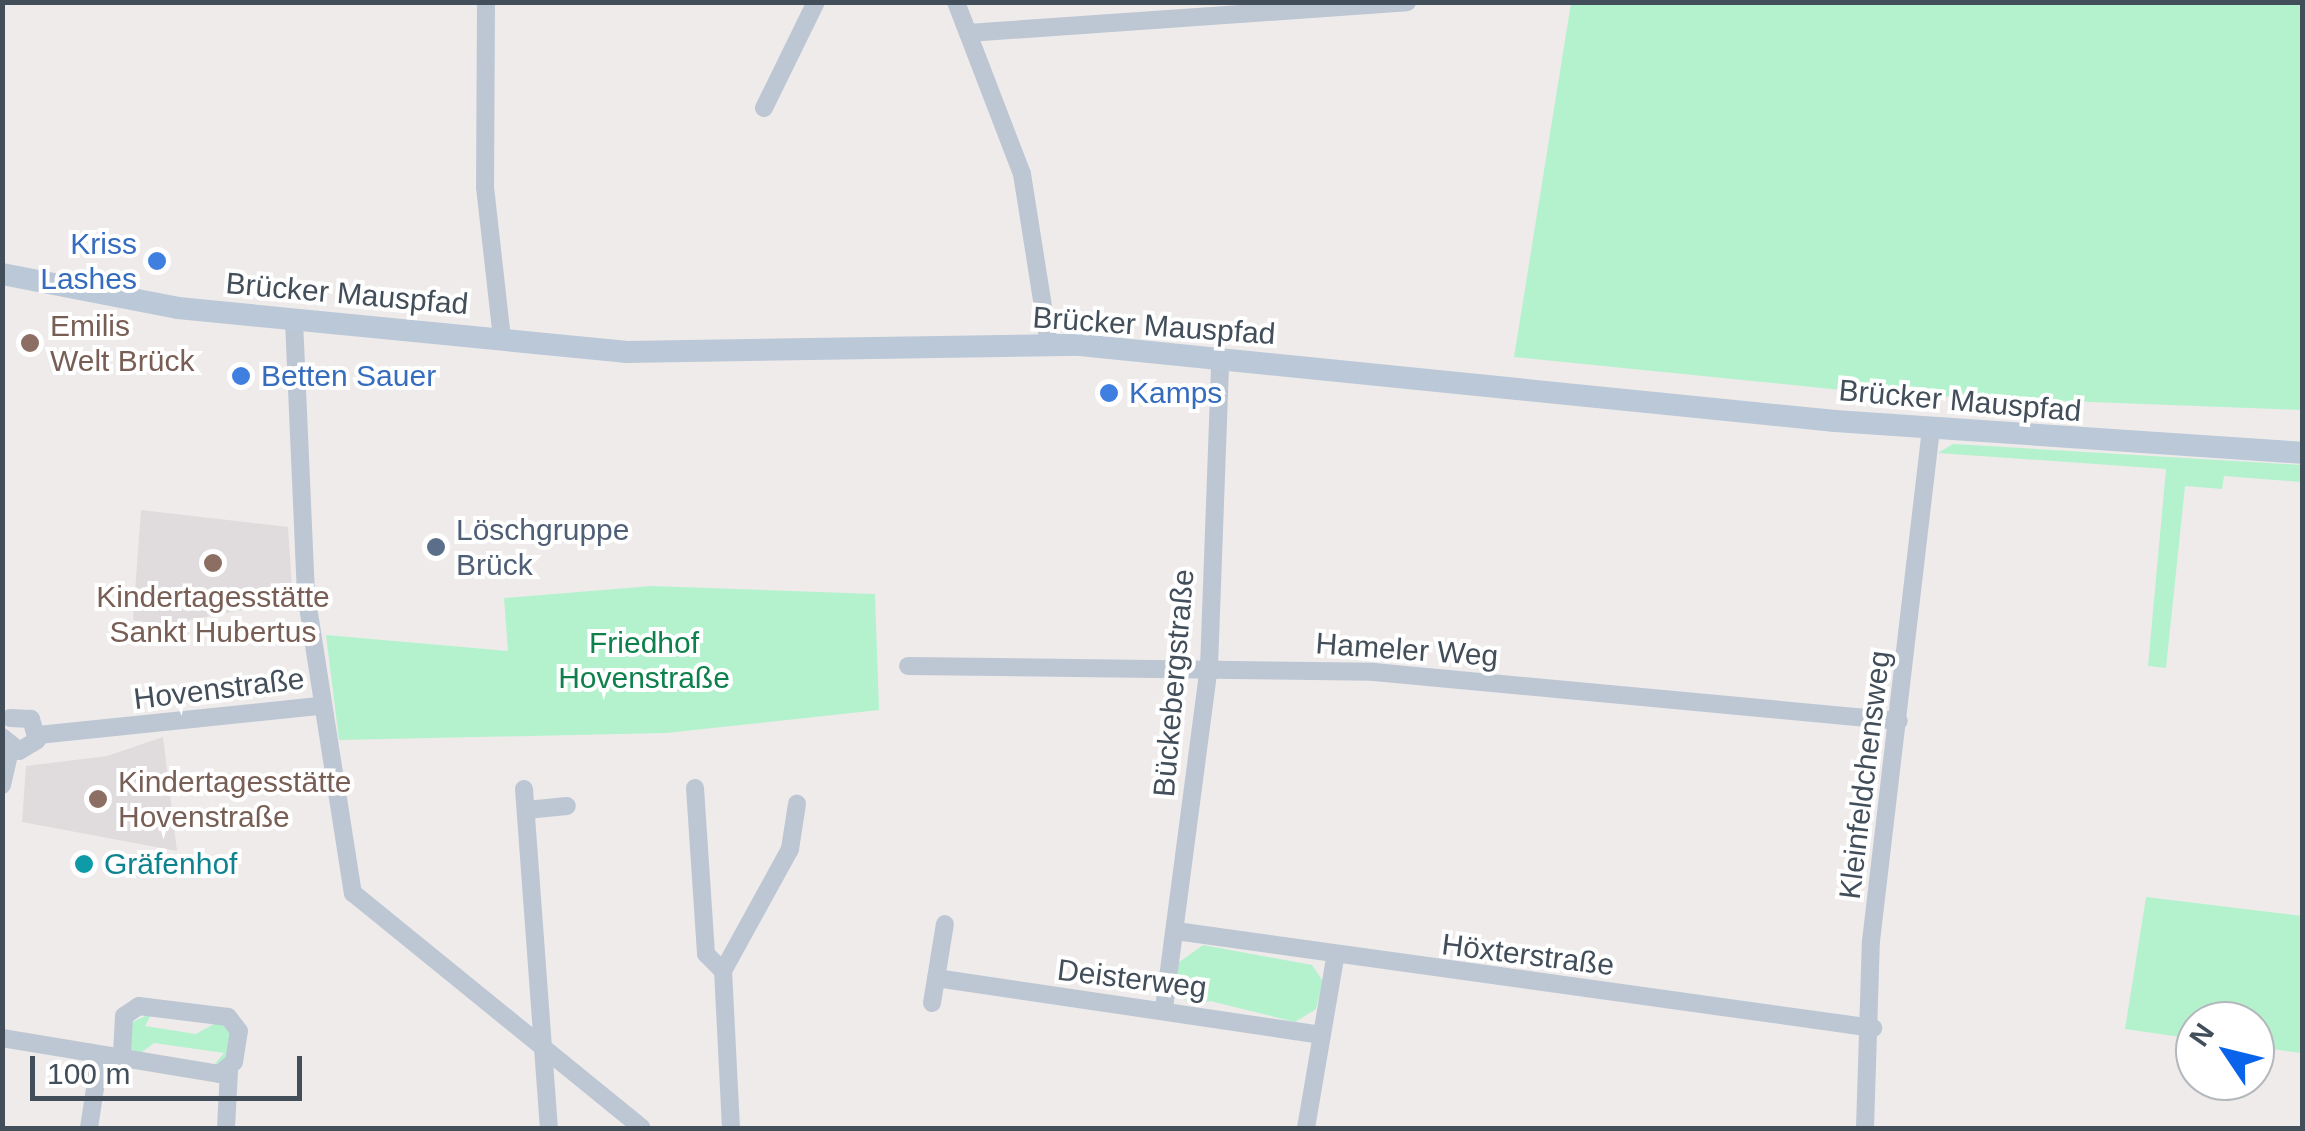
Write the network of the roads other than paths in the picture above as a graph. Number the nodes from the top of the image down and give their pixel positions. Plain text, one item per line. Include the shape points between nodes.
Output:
1 (486, 2) edge
2 (816, 2) edge
3 (956, 2) edge
4 (1407, 2) edge
5 (968, 32) junction
6 (764, 108) dead end
7 (2, 274) edge
8 (294, 320) junction
9 (502, 338) junction
10 (1049, 344) junction
11 (1220, 361) junction
12 (1931, 429) junction
13 (2302, 453) edge
14 (908, 666) dead end
15 (1209, 667) junction
16 (322, 706) junction
17 (5, 718) edge
18 (1899, 722) junction
19 (38, 735) junction
20 (6, 743) edge
21 (2, 785) edge
22 (696, 788) dead end
23 (524, 789) dead end
24 (797, 804) dead end
25 (566, 806) dead end
26 (526, 810) junction
27 (946, 924) dead end
28 (1176, 931) junction
29 (1335, 958) junction
30 (722, 971) junction
31 (936, 978) junction
32 (932, 1004) dead end
33 (1164, 1008) junction
34 (1873, 1028) junction
35 (1322, 1035) junction
36 (2, 1038) edge
37 (545, 1053) junction
38 (100, 1055) junction
39 (122, 1055) junction
40 (229, 1071) junction
41 (89, 1128) edge
42 (226, 1128) edge
43 (549, 1128) edge
44 (642, 1128) edge
45 (732, 1128) edge
46 (1306, 1128) edge
47 (1865, 1128) edge

1 - 9 street via 485,187
2 - 6 street
3 - 5 street
4 - 5 street
5 - 10 street via 1022,174
7 - 8 main road, Brücker Mauspfad
8 - 9 main road, Brücker Mauspfad
8 - 16 street, Hovenstraße via 304,576
9 - 10 main road, Brücker Mauspfad via 657,354
10 - 11 main road, Brücker Mauspfad
11 - 12 main road, Brücker Mauspfad
11 - 15 street, Bückebergstraße
12 - 13 main road, Brücker Mauspfad
12 - 18 street, Kleinfeldchensweg
14 - 15 street, Hameler Weg
15 - 18 street, Hameler Weg via 1374,672
15 - 28 street, Bückebergstraße
16 - 19 street, Hovenstraße
16 - 37 street via 352,894
17 - 19 street via 31,719
18 - 34 street, Kleinfeldchensweg via 1871,941
19 - 20 street, Hovenstraße via 28,750
20 - 21 street, Hovenstraße
22 - 30 street via 706,954
23 - 26 street
24 - 30 street via 790,848
25 - 26 street
26 - 37 street
27 - 31 street
28 - 29 street, Höxterstraße
28 - 33 street, Bückebergstraße
29 - 34 street, Höxterstraße
29 - 35 street
30 - 45 street
31 - 32 street
31 - 33 street, Deisterweg
33 - 35 street, Deisterweg
34 - 47 street, Kleinfeldchensweg
35 - 46 street
36 - 38 street
37 - 43 street
37 - 44 street
38 - 39 street
38 - 41 street
39 - 40 street
39 - 40 street via 130,1009 228,1016 239,1031
40 - 42 street

